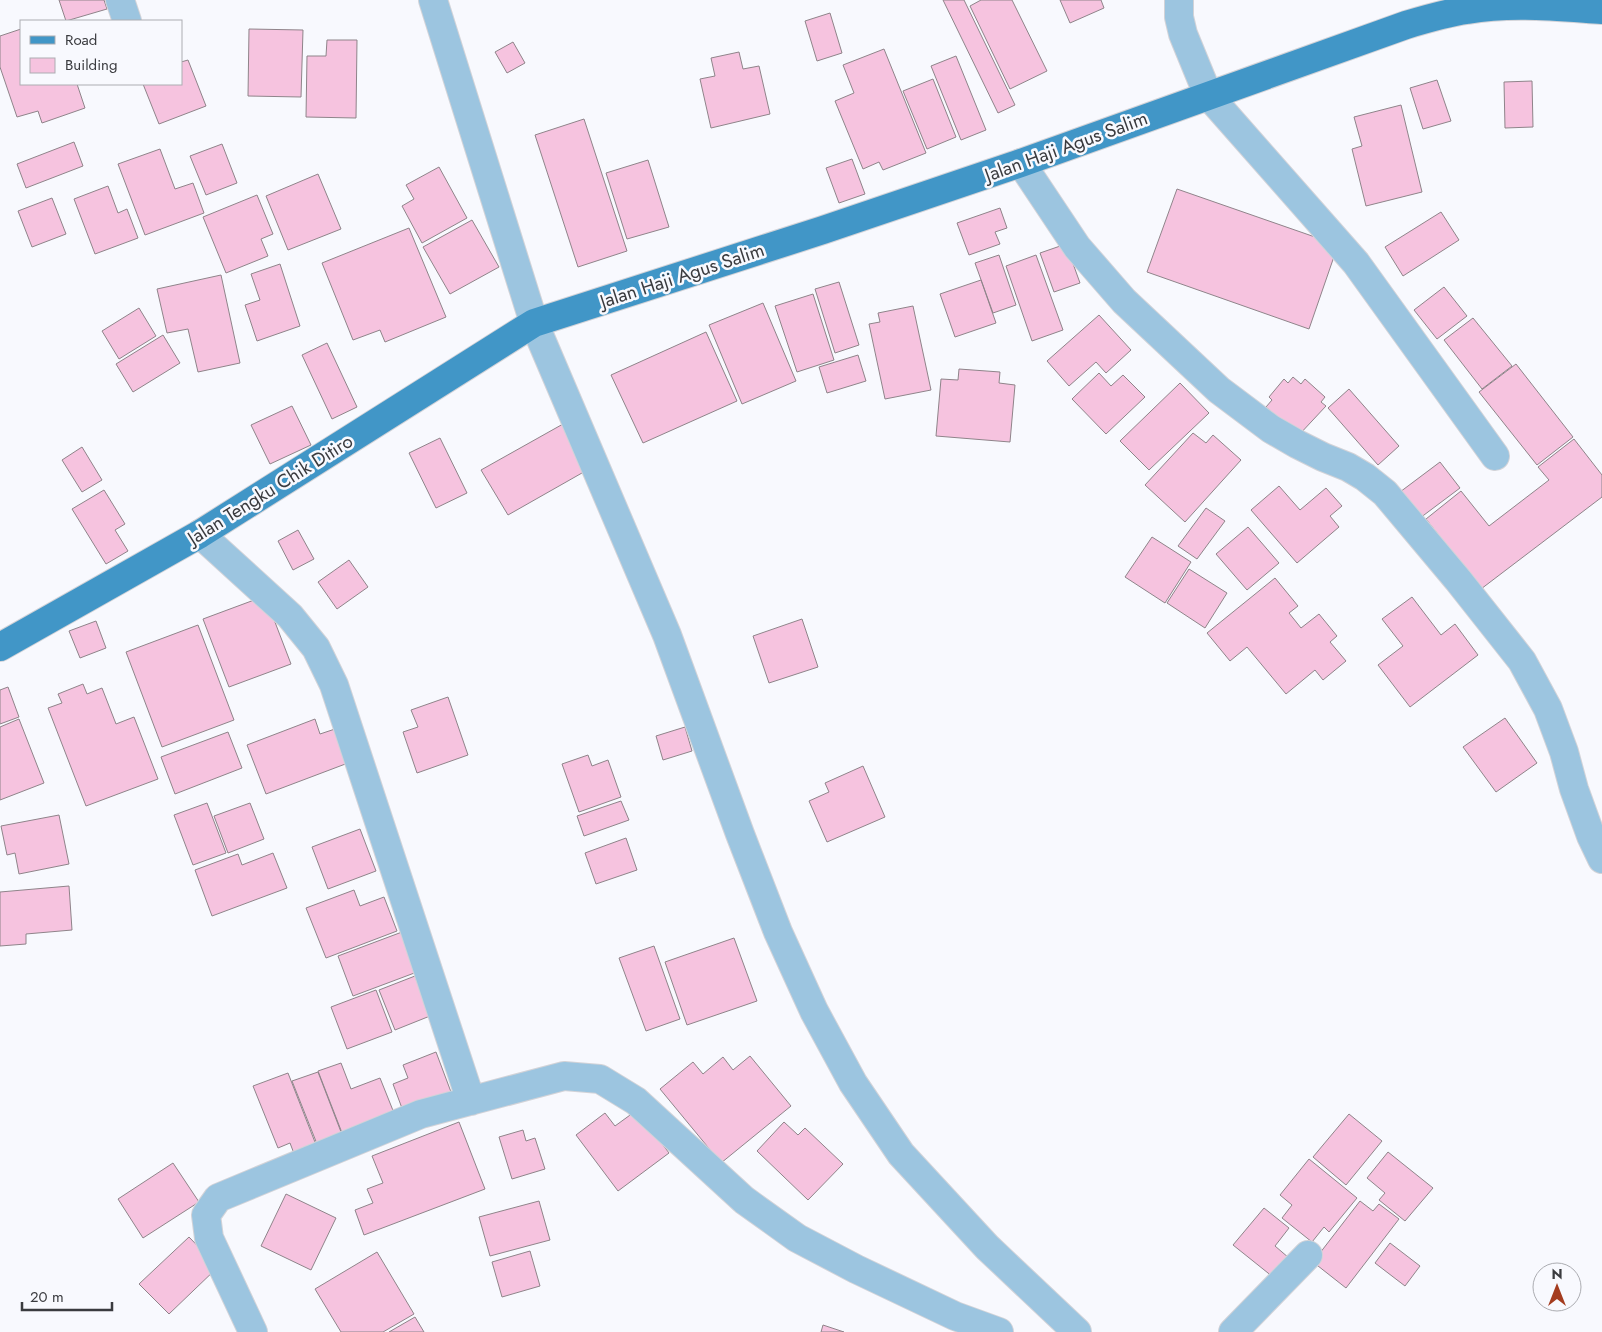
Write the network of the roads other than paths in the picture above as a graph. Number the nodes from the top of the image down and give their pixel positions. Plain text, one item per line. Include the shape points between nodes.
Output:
1 (120, 0) edge
2 (433, 0) edge
3 (1179, 0) edge
4 (1602, 10) edge
5 (127, 20) edge
6 (1208, 95) junction
7 (1022, 163) junction
8 (534, 322) junction
9 (1495, 456) dead end
10 (200, 534) junction
11 (0, 647) edge
12 (1602, 859) edge
13 (471, 1101) junction
14 (1308, 1255) dead end
15 (1068, 1330) edge
16 (253, 1332) edge
17 (999, 1332) edge
18 (1233, 1332) edge

1 - 5 street
2 - 8 street
3 - 6 street via 1183,34
4 - 6 main road, Jalan Haji Agus Salim via 1513,6 1434,17
6 - 7 main road, Jalan Haji Agus Salim
6 - 9 street via 1356,263
7 - 8 main road, Jalan Haji Agus Salim
7 - 12 street via 1076,247 1124,301 1219,390 1271,429 1365,477 1385,494 1452,573 1522,662 1548,709 1574,789
8 - 10 main road, Jalan Tengku Chik Ditiro
8 - 15 street via 666,635 778,932 814,1011 853,1083 901,1154
10 - 11 main road, Jalan Tengku Chik Ditiro
10 - 13 street via 290,616 316,648 334,685
13 - 16 street via 421,1114 218,1198 206,1215 208,1238
13 - 17 street via 564,1076 600,1079 636,1101 744,1200 797,1238 955,1316
14 - 18 street

